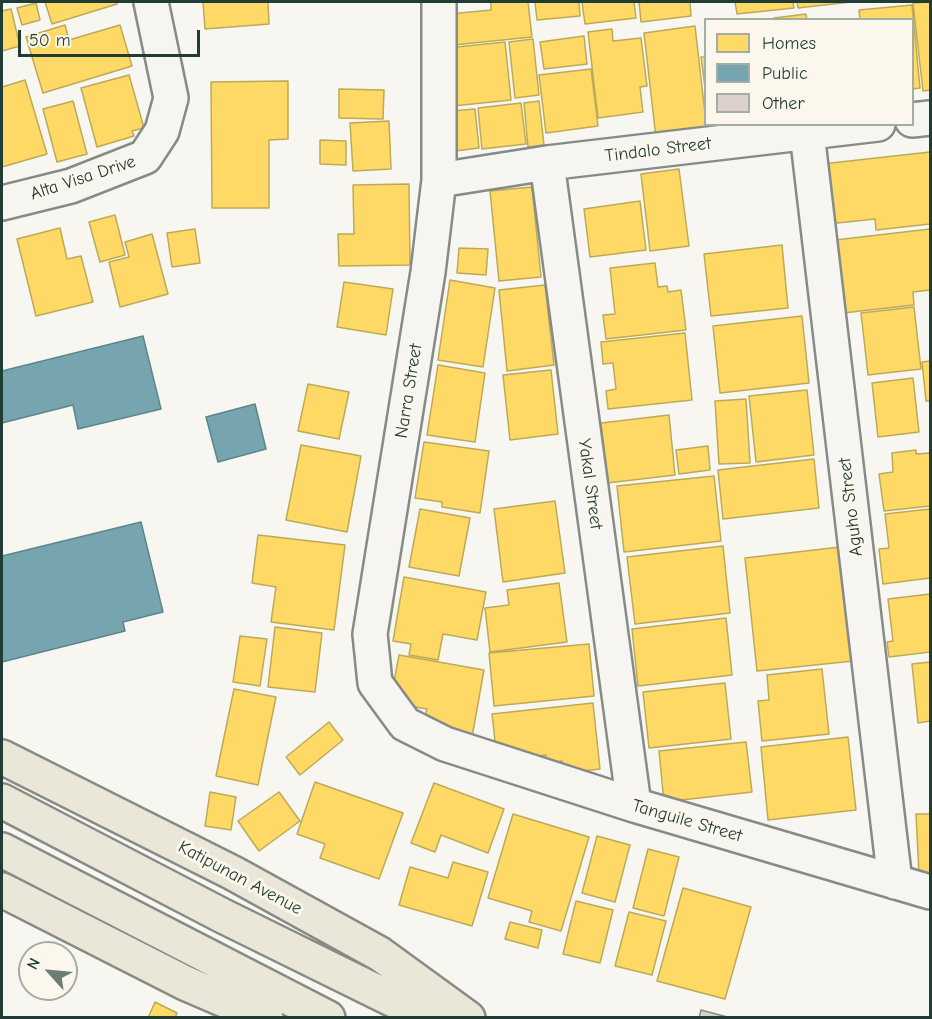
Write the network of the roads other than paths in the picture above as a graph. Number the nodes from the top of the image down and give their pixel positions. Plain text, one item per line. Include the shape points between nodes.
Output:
1 (151, 2) edge
2 (439, 2) edge
3 (930, 118) edge
4 (914, 120) edge
5 (862, 126) edge
6 (807, 133) junction
7 (547, 163) junction
8 (439, 180) junction
9 (2, 203) edge
10 (445, 744) joint
11 (2, 757) edge
12 (2, 801) edge
13 (633, 805) junction
14 (2, 850) edge
15 (895, 882) junction
16 (2, 890) edge
17 (930, 892) edge
18 (266, 1017) edge
19 (328, 1017) edge
20 (430, 1017) edge
21 (468, 1017) edge

1 - 9 street, Alta Visa Drive via 171,98 162,131 145,157 71,186
2 - 8 street, Narra Street
3 - 4 street
5 - 6 street, Tindalo Street
6 - 7 street, Tindalo Street
6 - 15 street, Aguho Street
7 - 8 street, Tindalo Street
7 - 13 street, Yakal Street
8 - 10 street, Narra Street via 370,634 375,683 405,724
10 - 13 street, Tanguile Street
11 - 21 main road, Katipunan Avenue via 233,873 380,954
12 - 20 main road
13 - 15 street, Tanguile Street
14 - 19 main road
15 - 17 street, Tanguile Street
16 - 18 main road via 185,983

